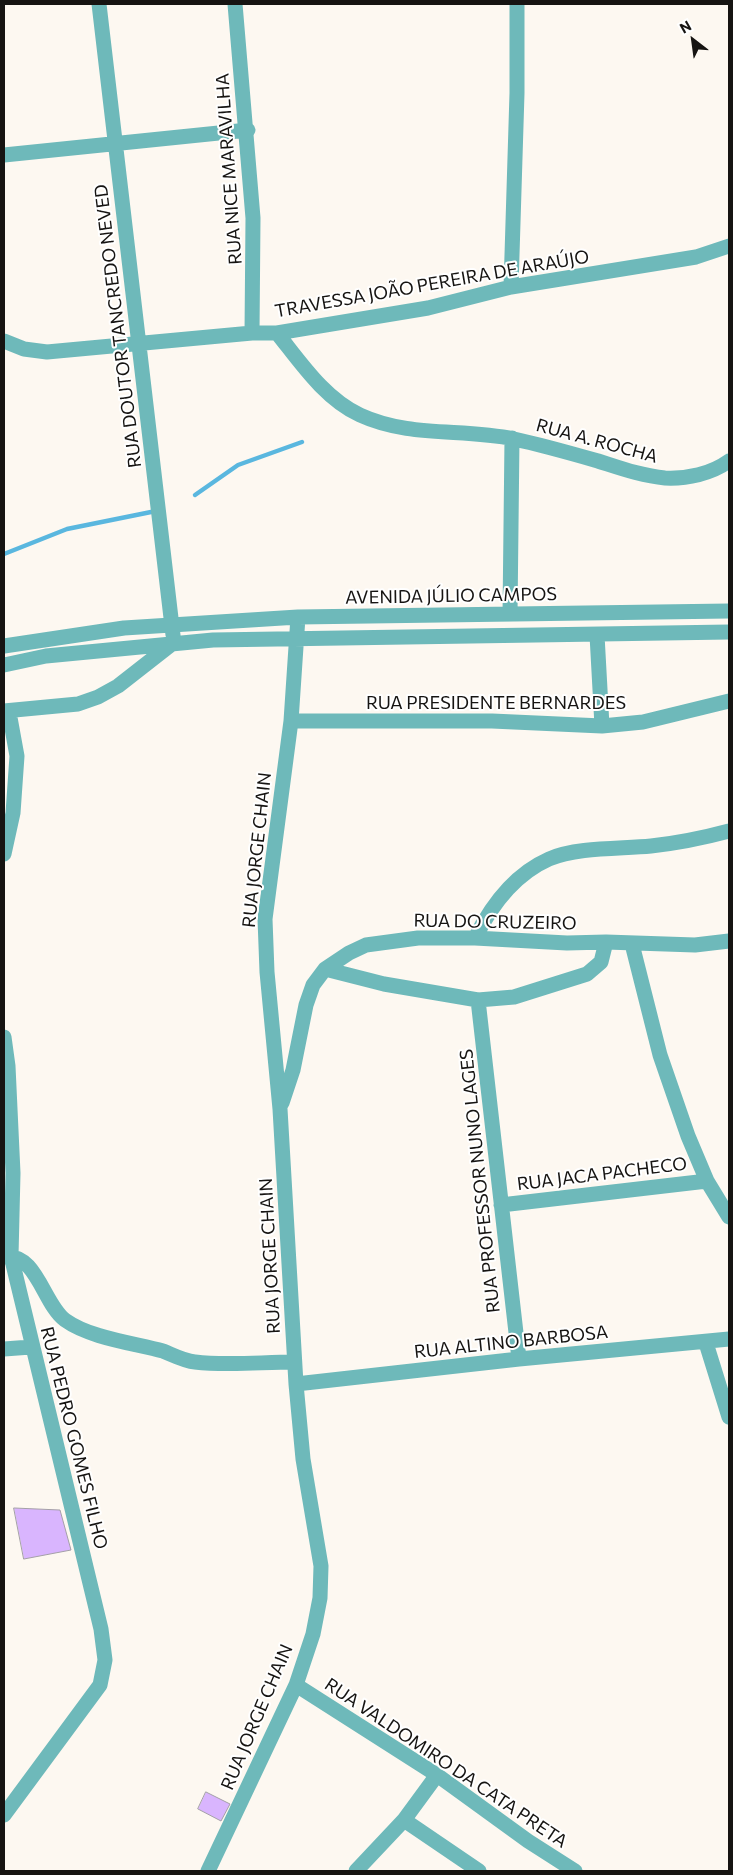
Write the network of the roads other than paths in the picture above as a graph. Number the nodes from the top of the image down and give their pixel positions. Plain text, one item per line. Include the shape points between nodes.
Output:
1 (98, 4) edge
2 (235, 4) edge
3 (517, 4) edge
4 (248, 130) junction
5 (115, 143) junction
6 (4, 154) edge
7 (729, 246) edge
8 (511, 287) junction
9 (252, 333) junction
10 (277, 334) junction
11 (4, 341) edge
12 (139, 343) junction
13 (512, 438) junction
14 (729, 461) edge
15 (729, 611) edge
16 (510, 614) junction
17 (347, 616) junction
18 (298, 617) junction
19 (173, 625) junction
20 (729, 632) edge
21 (597, 635) junction
22 (347, 638) junction
23 (44, 639) junction
24 (297, 640) junction
25 (173, 644) junction
26 (4, 646) edge
27 (46, 656) junction
28 (4, 665) edge
29 (729, 701) edge
30 (6, 712) edge
31 (290, 721) junction
32 (602, 726) junction
33 (9, 813) edge
34 (729, 831) edge
35 (4, 854) edge
36 (475, 938) junction
37 (729, 941) edge
38 (606, 942) junction
39 (632, 944) junction
40 (325, 969) junction
41 (478, 1000) junction
42 (4, 1037) edge
43 (280, 1109) junction
44 (706, 1181) junction
45 (501, 1205) junction
46 (729, 1217) edge
47 (7, 1257) edge
48 (729, 1339) edge
49 (706, 1342) junction
50 (31, 1347) junction
51 (4, 1349) edge
52 (519, 1359) junction
53 (294, 1362) junction
54 (296, 1384) junction
55 (729, 1417) edge
56 (296, 1685) junction
57 (437, 1775) junction
58 (4, 1815) edge
59 (404, 1820) junction
60 (208, 1871) edge
61 (356, 1871) edge
62 (477, 1871) edge
63 (575, 1871) edge

1 - 5 street, RUA DOUTOR TANCREDO NEVED
2 - 4 street, RUA NICE MARAVILHA
3 - 8 street
4 - 5 street
4 - 9 street, RUA NICE MARAVILHA via 253,218
5 - 6 street
5 - 12 street, RUA DOUTOR TANCREDO NEVED
7 - 8 street, TRAVESSA JOÃO PEREIRA DE ARAÚJO via 696,257
8 - 10 street, TRAVESSA JOÃO PEREIRA DE ARAÚJO via 428,308
9 - 10 street, TRAVESSA JOÃO PEREIRA DE ARAÚJO
9 - 12 street, TRAVESSA JOÃO PEREIRA DE ARAÚJO
10 - 13 street, RUA A. ROCHA via 329,395 360,415 415,431
11 - 12 street, TRAVESSA JOÃO PEREIRA DE ARAÚJO via 24,349 47,352
12 - 19 street, RUA DOUTOR TANCREDO NEVED
13 - 14 street, RUA A. ROCHA via 665,478 695,476 718,469
13 - 16 street
15 - 16 street, AVENIDA JÚLIO CAMPOS
16 - 17 street, AVENIDA JÚLIO CAMPOS
17 - 18 street, AVENIDA JÚLIO CAMPOS
17 - 22 street
18 - 19 street, AVENIDA JÚLIO CAMPOS
18 - 24 street, RUA JORGE CHAIN
19 - 23 street, AVENIDA JÚLIO CAMPOS
19 - 25 street, RUA DOUTOR TANCREDO NEVED
20 - 21 street
21 - 22 street
21 - 32 street
22 - 24 street
23 - 26 street, AVENIDA JÚLIO CAMPOS
23 - 27 street
24 - 25 street
24 - 31 street, RUA JORGE CHAIN
25 - 27 street
25 - 30 street via 118,686 98,697 78,704
27 - 28 street
29 - 32 street, RUA PRESIDENTE BERNARDES via 643,722
30 - 33 street via 17,756
31 - 32 street, RUA PRESIDENTE BERNARDES via 492,721
31 - 43 street, RUA JORGE CHAIN via 266,919 267,972
33 - 35 street
34 - 36 street via 696,840 581,852 550,859 522,876 501,897
36 - 38 street, RUA DO CRUZEIRO
36 - 40 street, RUA DO CRUZEIRO via 418,938 366,945
37 - 39 street, RUA DO CRUZEIRO via 695,945
38 - 39 street, RUA DO CRUZEIRO
38 - 41 street via 600,962 587,974 514,997
39 - 44 street via 660,1055
40 - 41 street via 384,984
40 - 43 street, RUA DO CRUZEIRO via 313,985 306,1005 293,1070
41 - 45 street, RUA PROFESSOR NUNO LAGES
42 - 47 street, RUA PEDRO GOMES FILHO via 12,1173
43 - 53 street, RUA JORGE CHAIN
44 - 45 street, RUA JACA PACHECO
44 - 46 street
45 - 52 street, RUA PROFESSOR NUNO LAGES
47 - 50 street, RUA PEDRO GOMES FILHO
47 - 53 street via 23,1262 34,1271 52,1305 63,1319 78,1328 193,1362
48 - 49 street, RUA ALTINO BARBOSA
49 - 52 street, RUA ALTINO BARBOSA
49 - 55 street
50 - 51 street
50 - 58 street, RUA PEDRO GOMES FILHO via 101,1629 105,1660 100,1685
52 - 54 street, RUA ALTINO BARBOSA
53 - 54 street, RUA JORGE CHAIN
54 - 56 street, RUA JORGE CHAIN via 321,1566 320,1598 313,1634
56 - 57 street, RUA VALDOMIRO DA CATA PRETA
56 - 60 street, RUA JORGE CHAIN
57 - 59 street
57 - 63 street, RUA VALDOMIRO DA CATA PRETA
59 - 61 street
59 - 62 street

